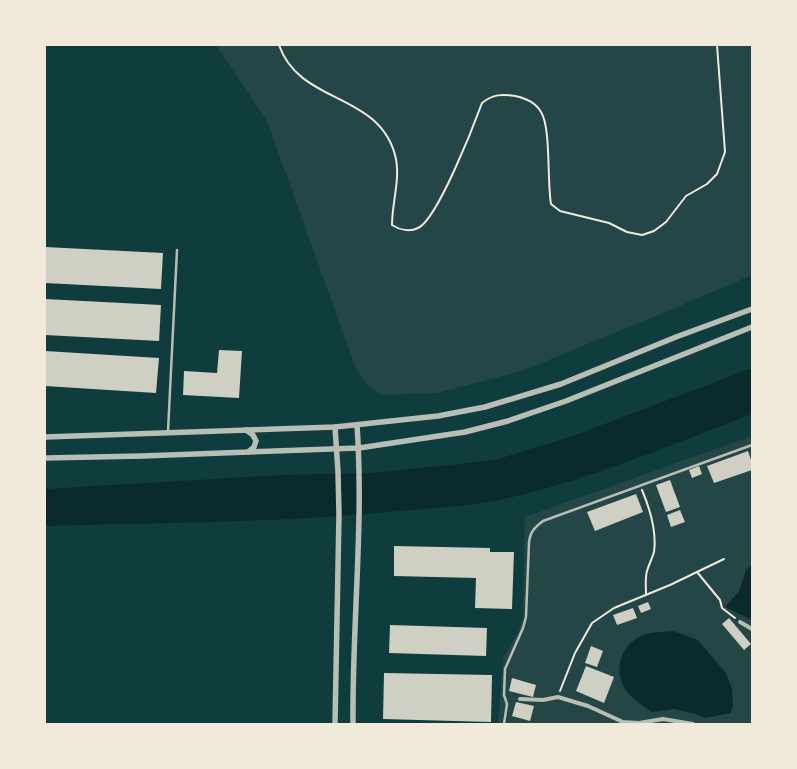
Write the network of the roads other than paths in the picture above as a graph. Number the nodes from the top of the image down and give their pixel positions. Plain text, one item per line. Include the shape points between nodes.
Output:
1 (178, 250) dead end
2 (752, 309) edge
3 (752, 327) edge
4 (358, 425) junction
5 (335, 427) junction
6 (246, 430) junction
7 (168, 433) junction
8 (45, 438) edge
9 (752, 445) edge
10 (336, 448) junction
11 (359, 448) junction
12 (248, 452) junction
13 (45, 458) edge
14 (740, 622) road end
15 (752, 629) edge
16 (520, 699) dead end
17 (622, 723) edge
18 (335, 724) edge
19 (353, 724) edge
20 (504, 724) edge
21 (693, 724) edge

1 - 7 lane
2 - 4 street via 561,384 494,404 438,416
3 - 11 street via 508,421 465,432
4 - 5 street
4 - 11 street
5 - 6 street
5 - 10 street
6 - 7 street
6 - 12 street via 256,440
7 - 8 street
9 - 20 lane via 543,521 535,527 530,533 526,617 505,668 507,704
10 - 11 street
10 - 12 street
10 - 18 street via 339,514
11 - 19 street
12 - 13 street
14 - 15 street
16 - 17 street via 558,697 588,706
17 - 21 street via 663,719

